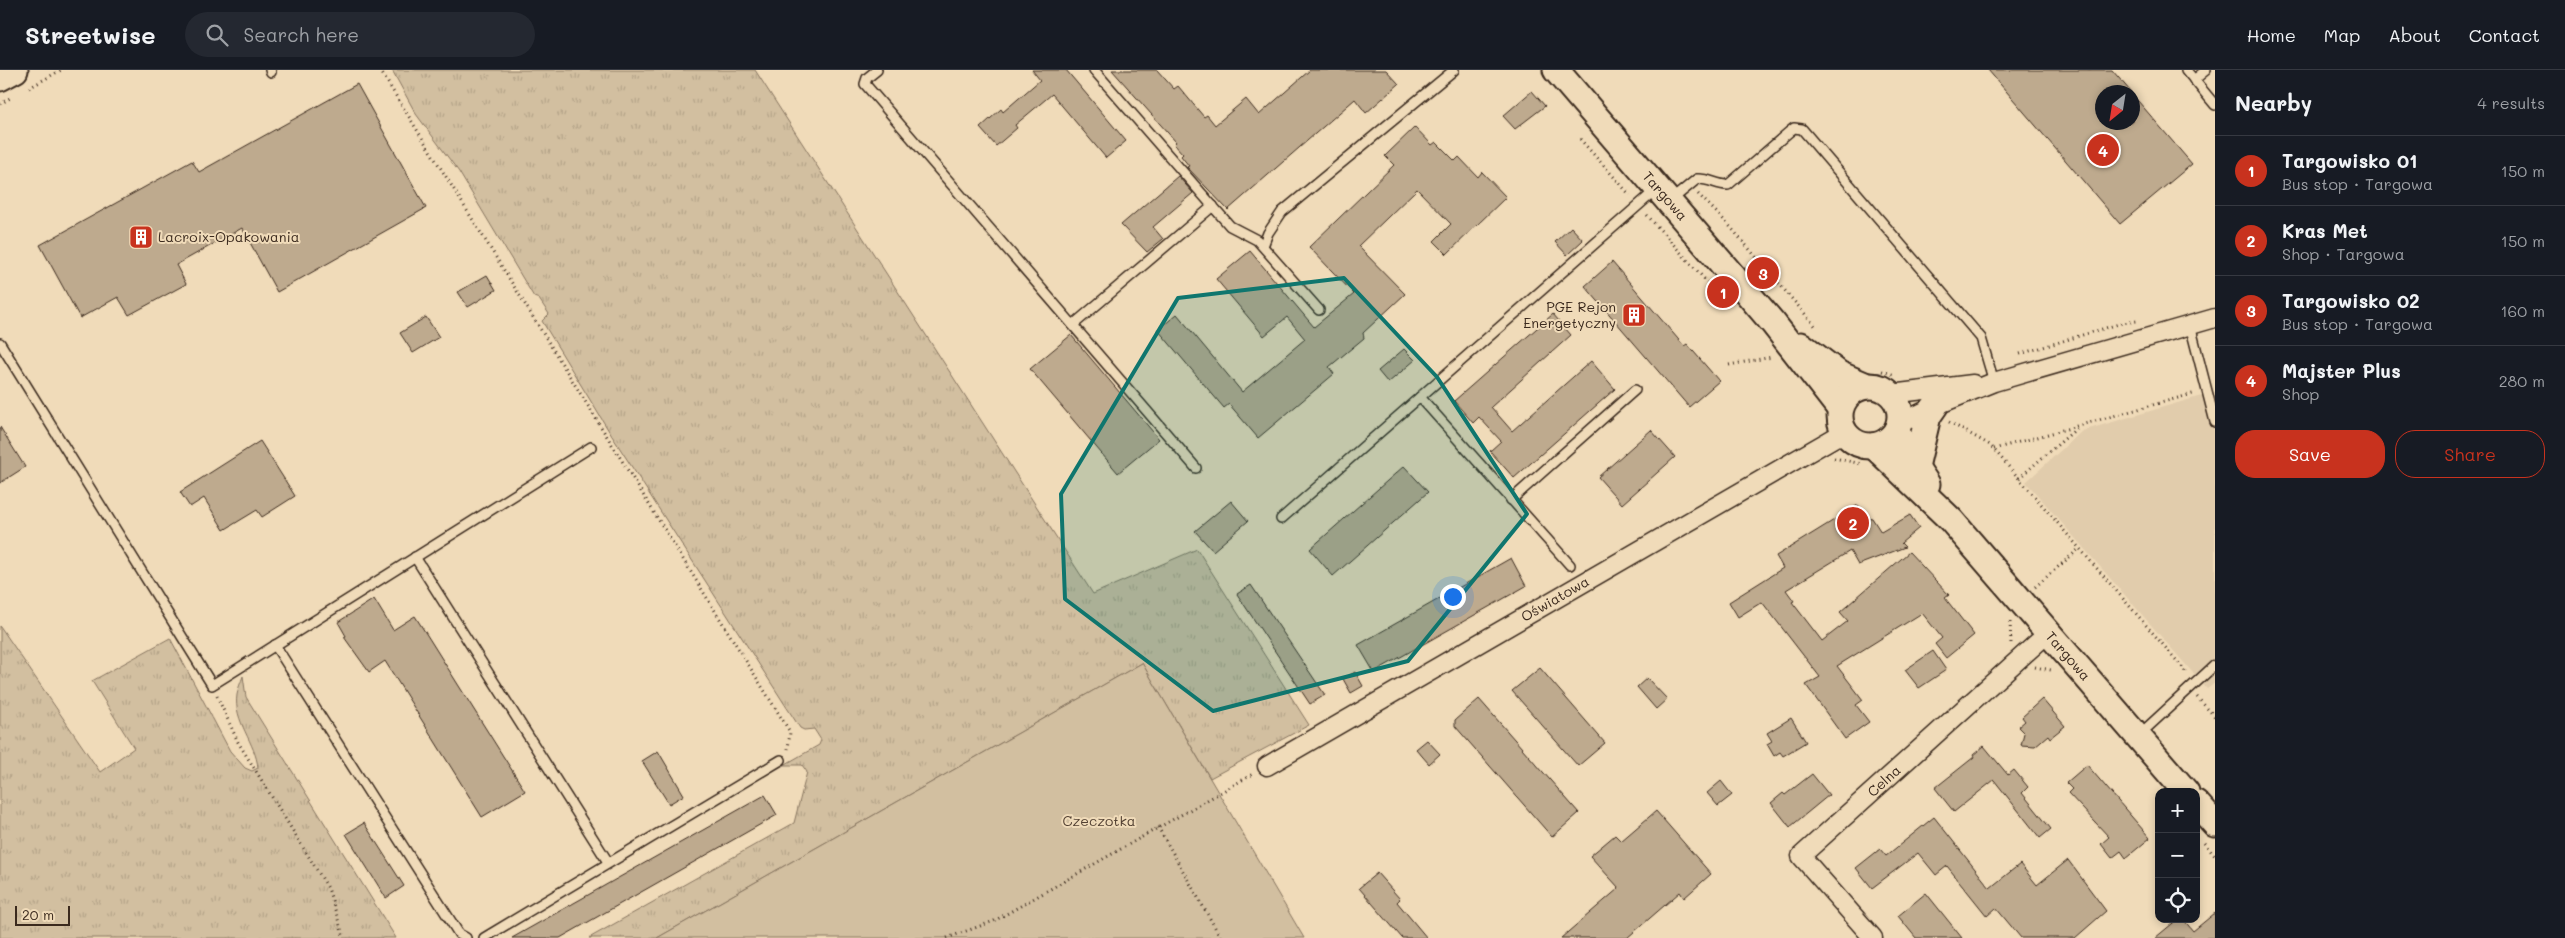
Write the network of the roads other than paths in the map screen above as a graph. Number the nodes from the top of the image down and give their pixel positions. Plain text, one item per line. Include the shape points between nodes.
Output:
1 (14, 70) edge
2 (877, 70) edge
3 (1094, 70) edge
4 (1454, 70) edge
5 (1556, 70) edge
6 (2186, 70) edge
7 (2206, 70) edge
8 (0, 78) edge
9 (2194, 80) junction
10 (2215, 105) edge
11 (1664, 195) junction
12 (1213, 206) junction
13 (1263, 246) junction
14 (1318, 310) dead end
15 (2215, 318) edge
16 (1773, 323) junction
17 (1073, 325) junction
18 (2190, 325) junction
19 (0, 343) edge
20 (1870, 378) junction
21 (1994, 382) junction
22 (1894, 385) junction
23 (1635, 390) dead end
24 (1420, 397) junction
25 (1935, 406) junction
26 (1842, 420) junction
27 (2215, 422) edge
28 (1898, 427) junction
29 (591, 447) dead end
30 (1872, 456) junction
31 (1196, 468) dead end
32 (1916, 468) junction
33 (1511, 500) junction
34 (1281, 519) dead end
35 (1951, 520) junction
36 (415, 557) junction
37 (1570, 565) dead end
38 (2048, 634) junction
39 (275, 644) junction
40 (2215, 665) edge
41 (2138, 736) junction
42 (781, 760) road end
43 (1267, 766) road end
44 (2183, 788) edge
45 (2200, 807) edge
46 (2215, 824) edge
47 (608, 862) junction
48 (466, 938) edge
49 (484, 938) edge
50 (1872, 938) edge

1 - 8 street
2 - 17 lane via 865,84
3 - 12 lane
4 - 13 lane via 1282,212
5 - 11 street, Targowa
6 - 9 lane
7 - 9 lane
9 - 10 lane
11 - 16 street, Targowa
11 - 21 lane via 1703,178 1728,185 1794,128 1802,129 1981,338
11 - 24 lane via 1639,205
12 - 13 lane via 1230,226
12 - 17 lane
13 - 14 lane
15 - 18 street
16 - 20 street, Targowa via 1847,379
16 - 26 street, Targowa
17 - 31 lane
18 - 21 street
18 - 27 lane
19 - 39 lane via 212,685
20 - 22 street, Targowa via 1880,387
20 - 26 street via 1847,396
21 - 22 street
21 - 25 street
22 - 28 street, Targowa via 1899,408
23 - 33 lane
24 - 33 lane
24 - 34 lane
25 - 28 street
25 - 32 street via 1928,416
26 - 30 street via 1857,443
26 - 43 street, Oświatowa
28 - 30 street
28 - 32 street, Targowa via 1904,448
29 - 36 lane
30 - 35 street, Targowa
32 - 35 street, Targowa
33 - 37 lane
35 - 38 street, Targowa
36 - 39 lane
36 - 47 lane
38 - 41 street, Targowa
38 - 50 street, Celna via 1800,856
39 - 48 lane via 459,934
40 - 41 lane
41 - 44 street, Targowa
42 - 47 lane
45 - 46 street
47 - 49 lane

